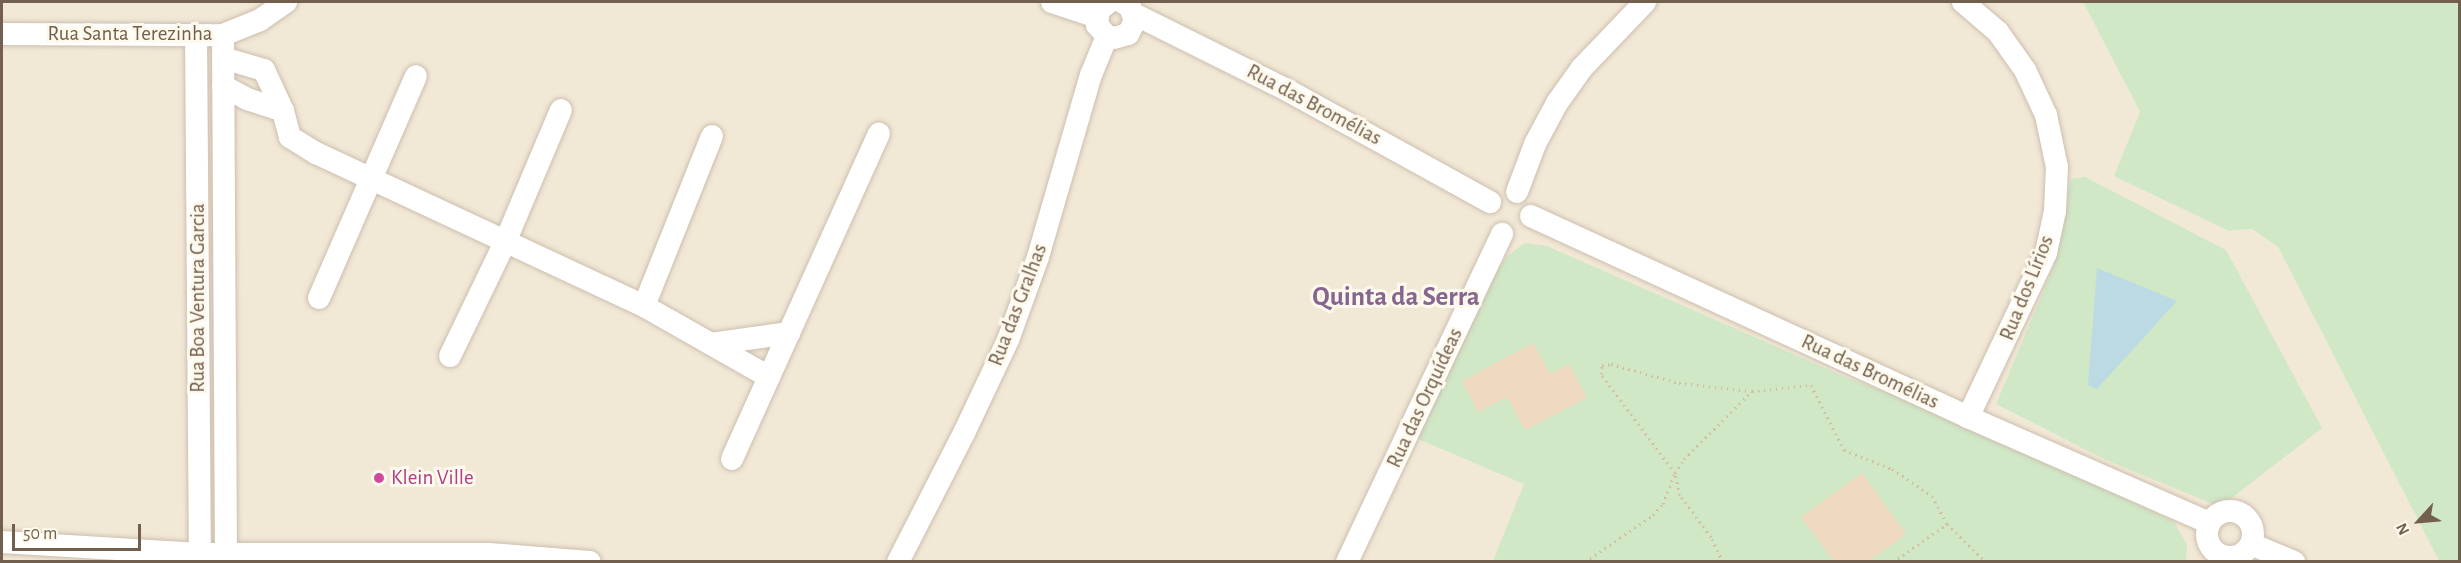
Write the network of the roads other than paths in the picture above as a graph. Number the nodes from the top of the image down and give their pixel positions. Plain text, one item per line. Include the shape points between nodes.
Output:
1 (286, 2) edge
2 (1052, 2) edge
3 (1645, 2) edge
4 (1963, 2) edge
5 (1127, 5) edge
6 (1104, 18) edge
7 (2, 34) edge
8 (196, 35) junction
9 (223, 35) junction
10 (223, 58) junction
11 (416, 76) dead end
12 (223, 90) junction
13 (197, 93) junction
14 (561, 110) dead end
15 (283, 111) junction
16 (879, 135) dead end
17 (712, 136) dead end
18 (372, 181) junction
19 (1516, 192) junction
20 (1490, 202) junction
21 (1531, 216) junction
22 (1503, 234) junction
23 (506, 240) junction
24 (319, 298) dead end
25 (644, 306) junction
26 (789, 333) junction
27 (711, 344) junction
28 (450, 356) dead end
29 (769, 377) junction
30 (1968, 417) junction
31 (732, 459) dead end
32 (2210, 523) junction
33 (2, 542) edge
34 (2251, 544) junction
35 (226, 557) edge
36 (200, 558) edge
37 (2219, 558) edge
38 (590, 561) edge
39 (898, 561) edge
40 (1347, 561) edge
41 (2294, 561) edge

1 - 9 street, Rua Santa Terezinha via 260,20
2 - 6 street
3 - 19 street via 1582,68 1557,103
4 - 30 street, Rua dos Lírios via 1998,32 2025,70 2046,115 2057,167 2055,211 2046,253
5 - 6 street via 1133,28 1121,38
5 - 20 street, Rua das Bromélias
6 - 39 street, Rua das Gralhas via 1038,257 1008,340
7 - 8 street, Rua Santa Terezinha
8 - 9 street, Rua Santa Terezinha
8 - 13 street, Rua Boa Ventura Garcia
9 - 10 street, Rua Boa Ventura Garcia
10 - 12 street, Rua Boa Ventura Garcia
10 - 15 street via 264,70
11 - 18 street
12 - 13 street
12 - 15 street
12 - 35 street, Rua Boa Ventura Garcia
13 - 36 street, Rua Boa Ventura Garcia
14 - 23 street
15 - 18 street via 290,137
16 - 26 street
17 - 25 street
18 - 23 street
18 - 24 street
19 - 20 street via 1502,192
19 - 21 street via 1528,201
20 - 22 street via 1488,217
21 - 22 street via 1529,224 1518,233
21 - 30 street, Rua das Bromélias
22 - 40 street, Rua das Orquídeas
23 - 25 street
23 - 28 street
25 - 27 street
26 - 27 street
26 - 29 street
27 - 29 street
29 - 31 street
30 - 32 street, Rua das Bromélias
32 - 34 street via 2226,512 2236,512 2251,525
32 - 37 street via 2208,541
33 - 36 street
34 - 37 street via 2238,556
34 - 41 street
35 - 36 street
35 - 38 street via 489,555

